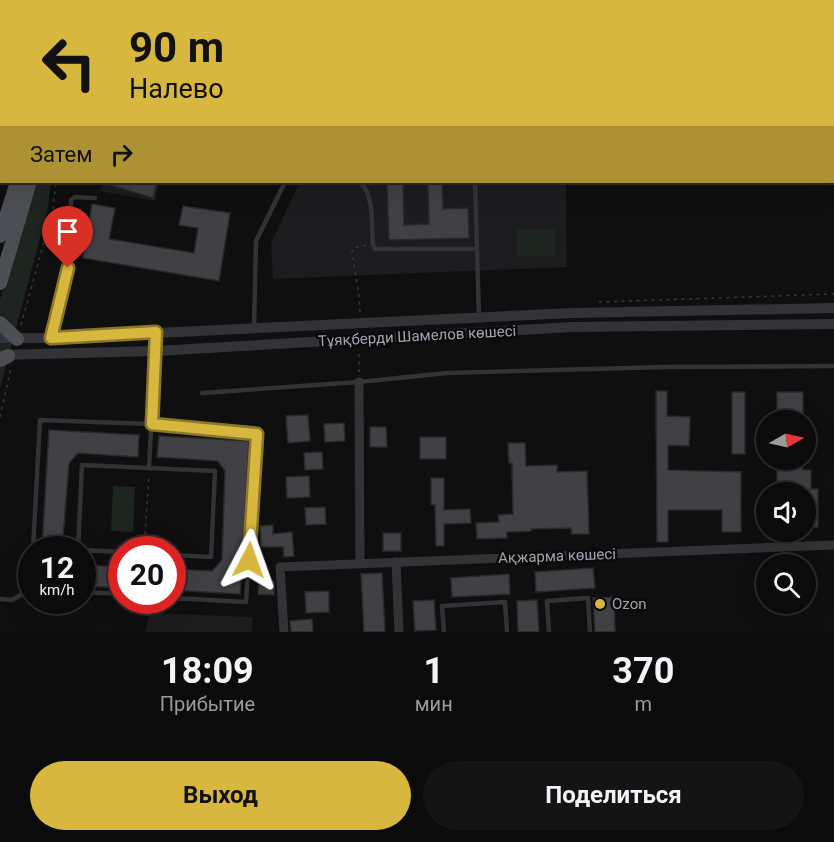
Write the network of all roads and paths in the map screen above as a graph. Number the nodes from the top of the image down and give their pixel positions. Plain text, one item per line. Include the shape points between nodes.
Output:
1 (17, 183) edge
2 (30, 183) edge
3 (56, 183) edge
4 (285, 183) edge
5 (361, 183) edge
6 (475, 183) edge
7 (95, 198) dead end
8 (0, 236) edge
9 (373, 245) junction
10 (477, 249) junction
11 (0, 283) edge
12 (834, 294) edge
13 (595, 302) dead end
14 (834, 308) edge
15 (479, 317) junction
16 (393, 322) junction
17 (0, 323) edge
18 (360, 323) junction
19 (834, 324) edge
20 (254, 328) junction
21 (156, 332) junction
22 (0, 338) edge
23 (51, 338) junction
24 (393, 338) junction
25 (17, 339) junction
26 (359, 340) junction
27 (156, 351) junction
28 (5, 357) edge
29 (834, 366) edge
30 (359, 382) junction
31 (202, 393) dead end
32 (0, 417) edge
33 (152, 424) junction
34 (149, 468) junction
35 (34, 536) edge
36 (80, 536) edge
37 (145, 536) edge
38 (834, 545) edge
39 (186, 556) edge
40 (396, 562) junction
41 (360, 563) junction
42 (18, 597) edge
43 (0, 599) edge
44 (186, 599) edge
45 (284, 632) edge
46 (399, 632) edge
47 (444, 632) edge
48 (507, 632) edge
49 (549, 632) edge
50 (590, 632) edge

1 - 8 main road
2 - 11 main road
3 - 25 path via 53,209
4 - 20 lane via 256,241
5 - 9 lane via 369,196
6 - 10 lane
7 - 23 lane via 71,200 68,268
9 - 10 lane via 379,251
9 - 18 path via 353,248 352,252
10 - 15 lane
12 - 13 path
14 - 15 street, Тұяқберди Шамелов көшесі
15 - 16 street, Тұяқберди Шамелов көшесі
16 - 18 street, Тұяқберди Шамелов көшесі
16 - 24 street
17 - 25 main road
18 - 20 street, Тұяқберди Шамелов көшесі
19 - 24 street, Тұяқберди Шамелов көшесі via 572,327
20 - 21 street, Тұяқберди Шамелов көшесі
21 - 23 street, Тұяқберди Шамелов көшесі
21 - 27 lane
22 - 25 street, Тұяқберди Шамелов көшесі
23 - 25 street, Тұяқберди Шамелов көшесі
24 - 26 street, Тұяқберди Шамелов көшесі
26 - 27 street, Тұяқберди Шамелов көшесі
26 - 30 path
27 - 28 street, Тұяқберди Шамелов көшесі
27 - 33 lane
28 - 32 path
29 - 30 lane via 447,373
30 - 31 lane
30 - 41 street
33 - 34 lane
33 - 35 lane via 40,420
33 - 44 lane via 257,434 246,602
34 - 36 lane via 82,465
34 - 37 path
34 - 39 lane via 215,471 211,557
38 - 40 street, Ақжарма көшесі
40 - 41 street, Ақжарма көшесі
40 - 46 street
41 - 45 street, Ақжарма көшесі via 280,567
42 - 43 lane
47 - 48 lane via 442,606 505,602
49 - 50 lane via 547,601 588,598

